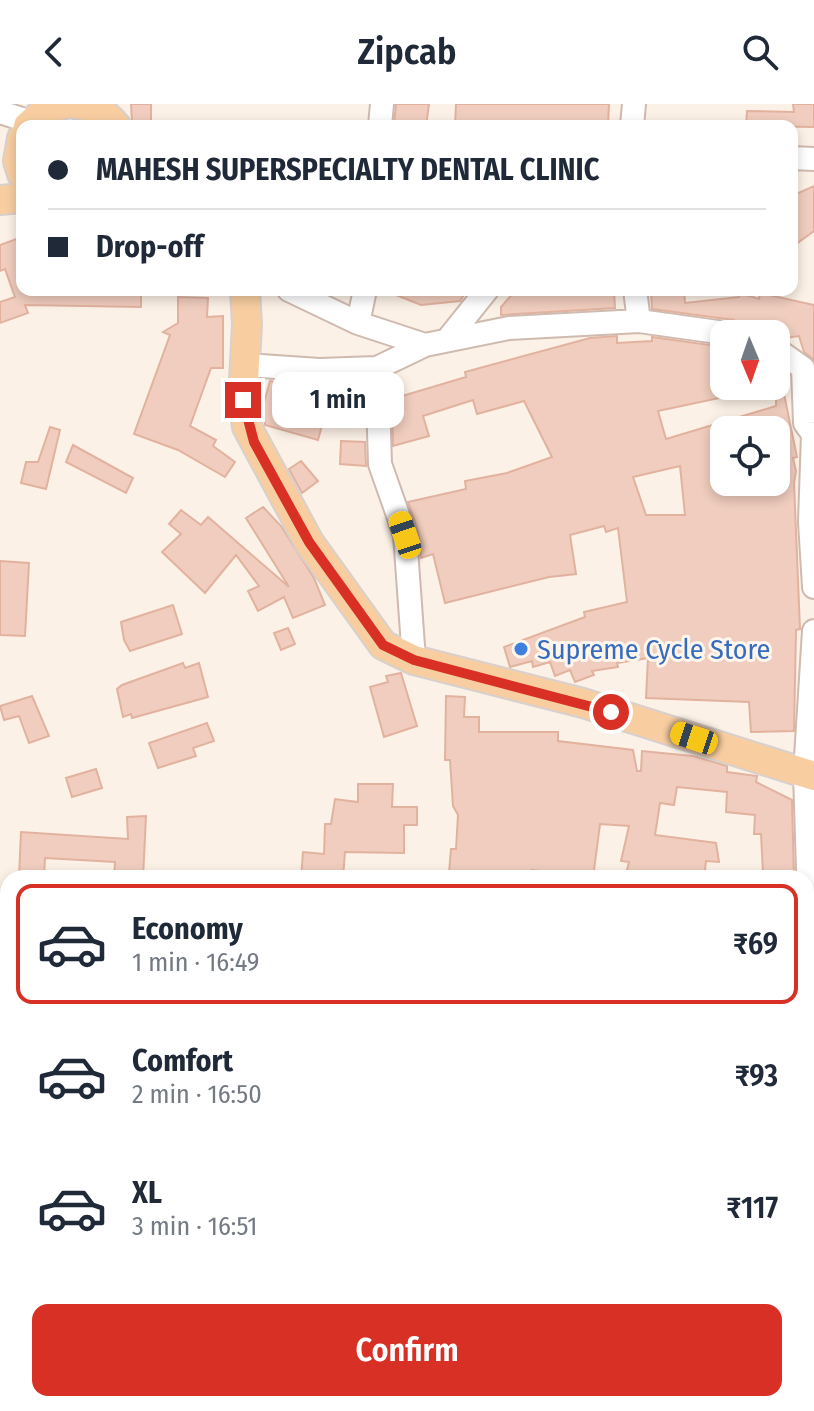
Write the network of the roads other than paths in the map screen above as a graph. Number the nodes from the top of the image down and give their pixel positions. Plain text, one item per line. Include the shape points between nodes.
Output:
1 (65, 104) edge
2 (75, 104) edge
3 (0, 112) edge
4 (110, 115) edge
5 (36, 120) edge
6 (16, 132) edge
7 (245, 296) edge
8 (302, 296) edge
9 (364, 296) edge
10 (481, 296) edge
11 (636, 296) edge
12 (639, 321) junction
13 (358, 323) junction
14 (710, 331) edge
15 (436, 342) junction
16 (790, 359) edge
17 (246, 365) junction
18 (377, 368) junction
19 (814, 434) edge
20 (814, 587) edge
21 (814, 631) edge
22 (414, 660) junction
23 (809, 775) edge
24 (811, 870) edge

1 - 5 main road via 47,109
2 - 4 main road
3 - 6 street
7 - 17 main road
8 - 13 street
9 - 13 street
10 - 15 street
11 - 12 street
12 - 14 street
12 - 15 street via 509,328
13 - 15 street
15 - 18 street
16 - 19 street via 803,368 805,423
17 - 18 street
17 - 22 main road via 247,427 309,542 383,645
18 - 22 street via 380,464 405,535
19 - 20 street
21 - 23 street
22 - 23 main road via 583,703
23 - 24 street

